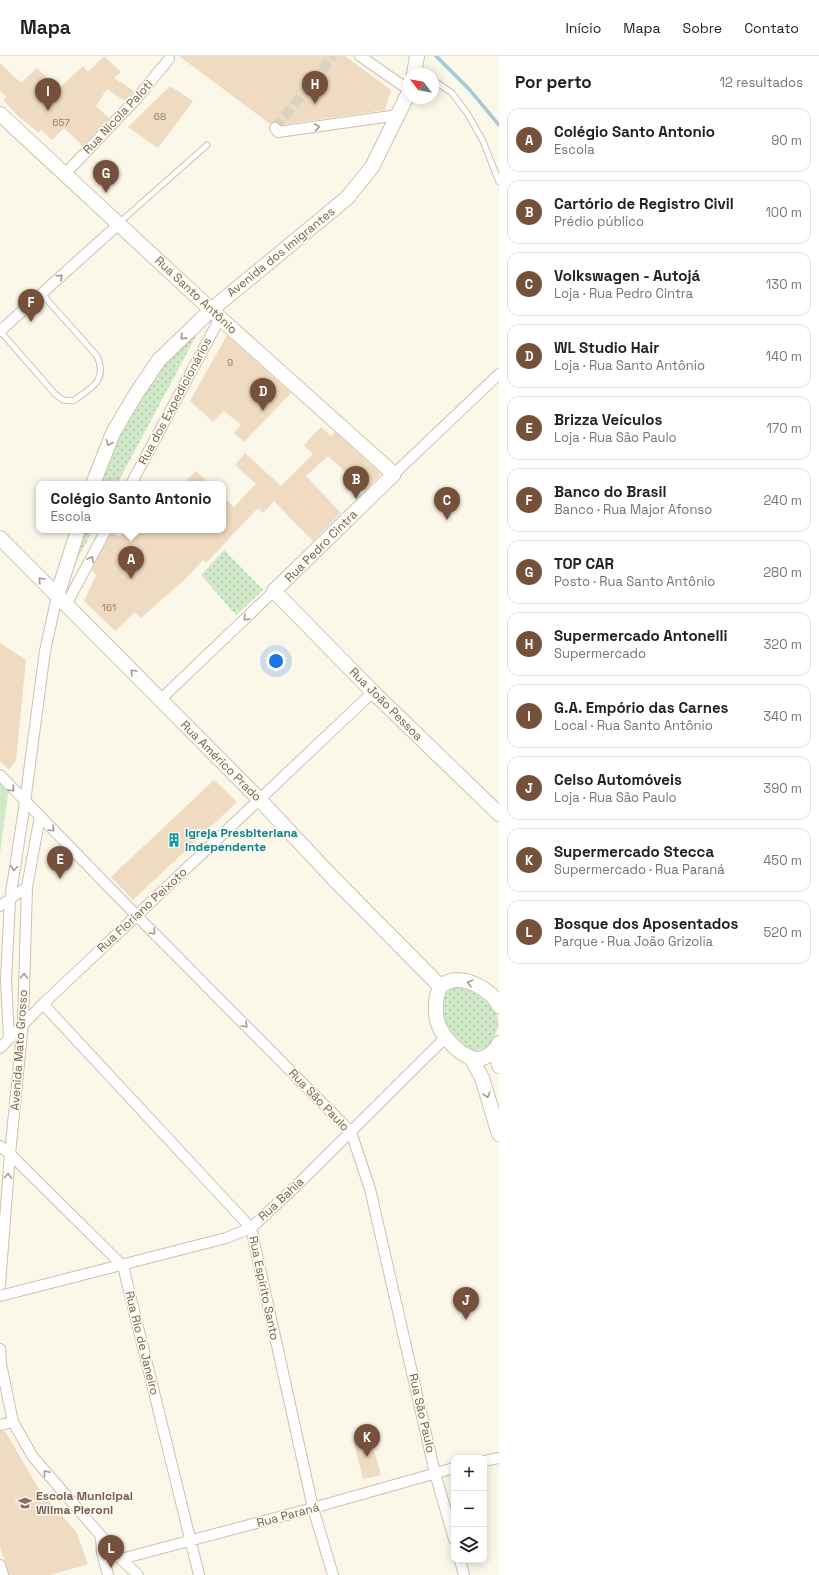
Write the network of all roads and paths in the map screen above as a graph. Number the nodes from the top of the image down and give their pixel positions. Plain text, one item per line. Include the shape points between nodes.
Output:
1 (360, 56) edge
2 (170, 59) dead end
3 (439, 84) edge
4 (403, 87) edge
5 (403, 104) edge
6 (0, 114) edge
7 (398, 115) junction
8 (277, 130) dead end
9 (207, 145) dead end
10 (64, 174) junction
11 (499, 182) edge
12 (119, 224) junction
13 (41, 293) junction
14 (215, 314) junction
15 (0, 331) edge
16 (499, 374) edge
17 (394, 474) junction
18 (94, 481) edge
19 (132, 481) edge
20 (77, 533) edge
21 (104, 533) edge
22 (0, 538) edge
23 (274, 591) junction
24 (62, 601) junction
25 (373, 692) junction
26 (160, 700) junction
27 (0, 775) edge
28 (259, 799) junction
29 (25, 802) junction
30 (499, 814) edge
31 (40, 816) junction
32 (27, 887) junction
33 (10, 900) junction
34 (0, 906) edge
35 (137, 916) junction
36 (440, 986) junction
37 (43, 1004) junction
38 (499, 1006) edge
39 (23, 1023) junction
40 (9, 1037) junction
41 (445, 1038) junction
42 (498, 1046) edge
43 (0, 1048) edge
44 (472, 1058) junction
45 (499, 1066) edge
46 (351, 1132) junction
47 (499, 1134) edge
48 (0, 1146) edge
49 (10, 1154) junction
50 (251, 1228) junction
51 (123, 1266) junction
52 (0, 1285) edge
53 (0, 1296) edge
54 (0, 1349) edge
55 (13, 1422) junction
56 (0, 1425) edge
57 (499, 1458) edge
58 (487, 1460) edge
59 (451, 1469) edge
60 (435, 1472) junction
61 (313, 1508) junction
62 (451, 1528) edge
63 (101, 1537) junction
64 (190, 1540) junction
65 (121, 1559) junction
66 (461, 1563) edge
67 (0, 1565) edge
68 (3, 1575) edge
69 (108, 1575) edge
70 (138, 1575) edge
71 (199, 1575) edge
72 (332, 1575) edge
73 (464, 1575) edge

1 - 4 street
2 - 10 street, Rua Nicola Paloti via 137,98
3 - 11 lane via 452,93 467,113 483,142
5 - 7 street, Avenida dos Imigrantes
6 - 10 street, Rua Santo Antônio
8 -> 7 street
7 - 14 street, Avenida dos Imigrantes via 372,167 347,198
9 - 12 lane
10 - 12 street, Rua Santo Antônio
13 -> 12 street
12 - 14 street, Rua Santo Antônio
13 - 15 street
13 - 15 lane via 97,356 102,366 101,375 94,385 73,402 63,400
14 - 17 street, Rua Santo Antônio
14 -> 18 street, Avenida dos Imigrantes via 159,360 113,433
14 - 19 street, Rua dos Expedicionários
16 - 17 street, Rua Pedro Cintra
17 - 23 street, Rua Pedro Cintra
20 - 24 street
24 -> 21 street
24 -> 22 street, Rua Américo Prado
23 - 25 street, Rua João Pessoa
23 -> 26 street, Rua Pedro Cintra
26 -> 24 street, Rua Américo Prado
24 - 29 street, Avenida Mato Grosso via 45,651
25 - 28 street, Rua Floriano Peixoto
25 - 30 street, Rua João Pessoa
26 - 28 street, Rua Américo Prado
27 -> 29 street, Rua São Paulo
28 - 35 street, Rua Floriano Peixoto
28 - 36 street, Rua Américo Prado via 334,880
29 - 31 street, Rua São Paulo
29 -> 33 street, Avenida Mato Grosso
31 - 32 street, Avenida Mato Grosso
31 -> 35 street, Rua São Paulo
32 - 33 street
39 -> 32 street, Avenida Mato Grosso
33 - 34 street
33 - 40 street, Avenida Mato Grosso via 6,980
35 - 37 street, Rua Floriano Peixoto
35 -> 46 street, Rua São Paulo
38 -> 36 street via 488,991 476,985 463,981 449,981
36 - 41 street via 436,999 436,1013 438,1025
37 - 39 street, Rua Floriano Peixoto
37 - 50 street, Rua Espírito Santo
39 - 40 street, Rua Floriano Peixoto
39 - 49 street, Avenida Mato Grosso
40 - 43 street, Rua Floriano Peixoto
41 - 44 street
41 - 46 street, Rua Bahia
42 - 44 street via 483,1058
42 - 45 street
44 -> 47 street via 482,1078
46 - 50 street, Rua Bahia
46 - 60 street, Rua São Paulo via 370,1189
48 - 49 street
49 - 51 street
52 -> 49 street, Avenida Mato Grosso
50 - 51 street, Rua Bahia via 226,1238
50 - 61 street, Rua Espírito Santo
51 - 53 street, Rua Bahia
51 - 64 street, Rua Rio de Janeiro
54 - 55 street
55 - 56 street
63 -> 55 street via 33,1458
57 - 58 street
59 - 60 street, Rua Paraná
60 - 61 street, Rua Paraná
60 - 62 street, Rua São Paulo
61 - 64 street, Rua Paraná
61 - 72 street, Rua Espírito Santo
63 - 65 street
63 - 69 street
64 - 65 street, Rua Paraná
64 - 71 street, Rua Rio de Janeiro
65 - 70 street
66 - 73 street
67 - 68 street

